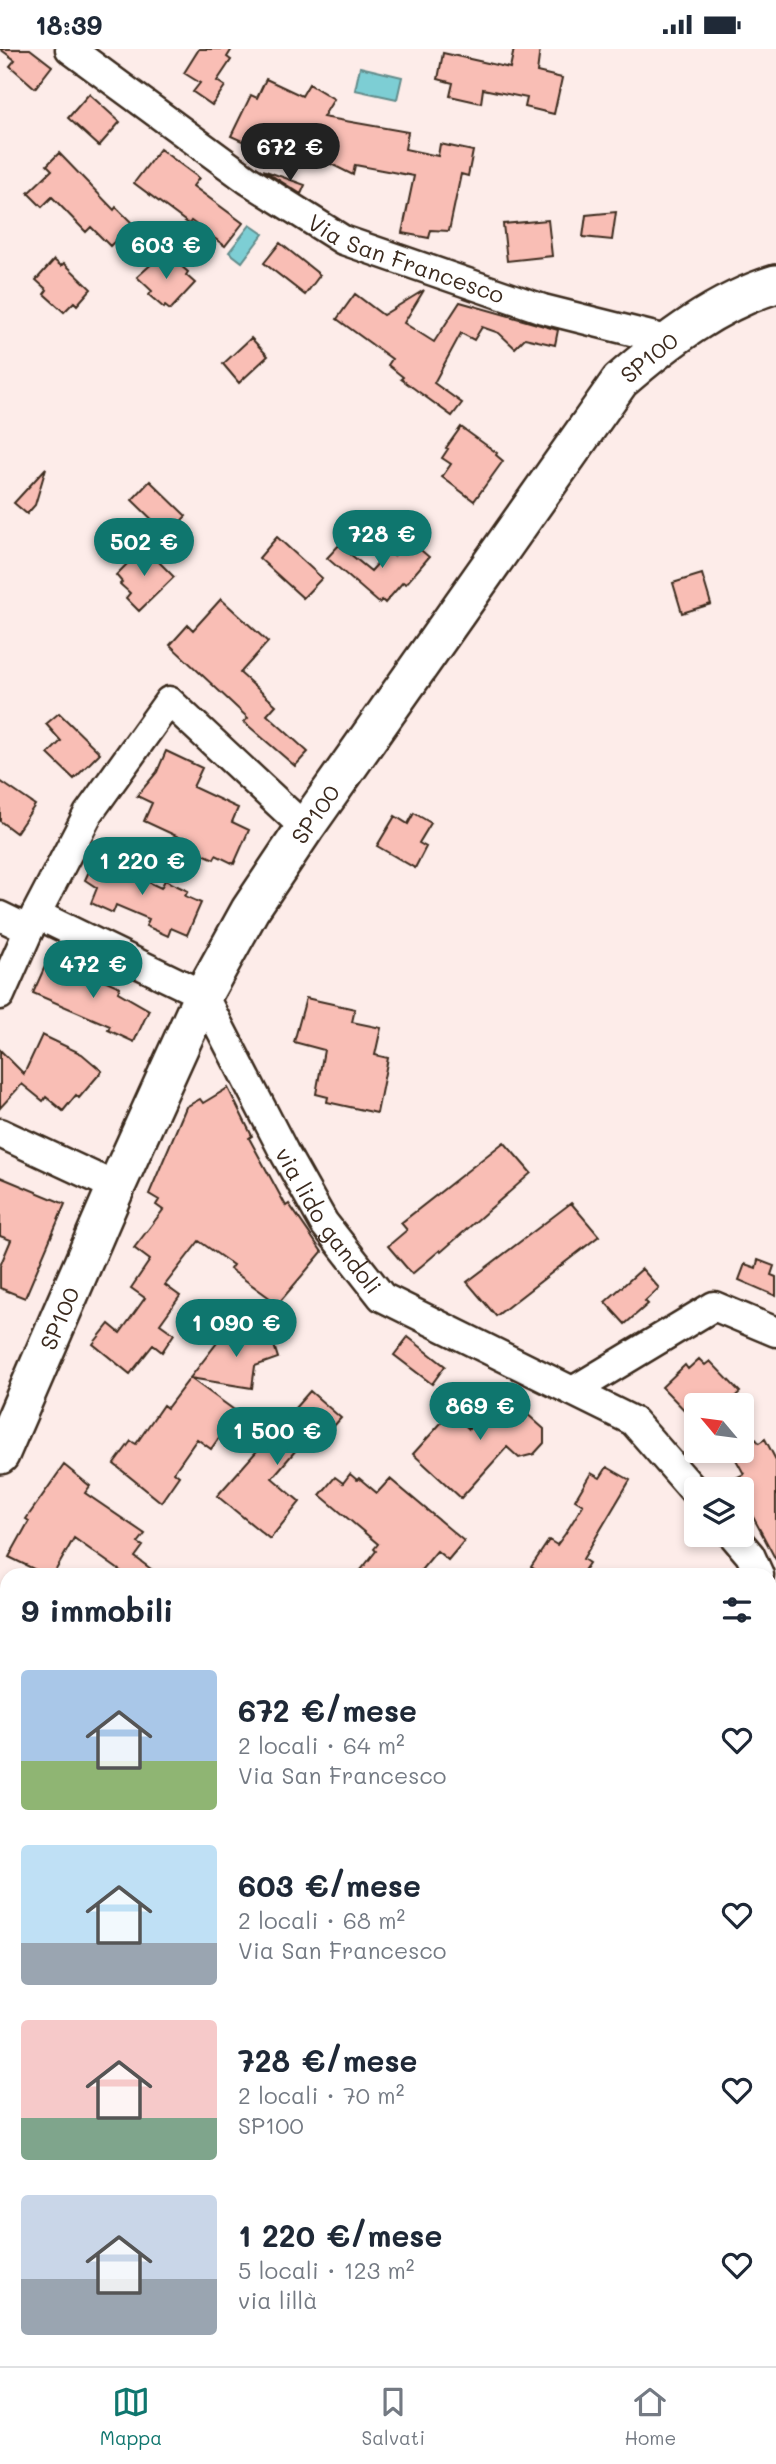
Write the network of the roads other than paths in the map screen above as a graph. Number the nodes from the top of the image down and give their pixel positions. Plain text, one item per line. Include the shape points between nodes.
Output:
1 (84, 53) edge
2 (776, 284) edge
3 (667, 340) junction
4 (305, 828) junction
5 (0, 916) edge
6 (33, 922) junction
7 (0, 995) edge
8 (203, 995) junction
9 (0, 1133) edge
10 (116, 1187) junction
11 (776, 1332) edge
12 (573, 1391) junction
13 (0, 1455) edge
14 (684, 1479) edge
15 (743, 1547) edge
16 (756, 1568) edge

1 - 3 street, Via San Francesco via 248,180 343,240 543,309
2 - 3 main road, SP100 / SP100 via 750,292
3 - 4 main road, SP100 / SP100 via 620,381
4 - 6 street via 169,701 89,814
4 - 8 main road, SP100 / SP100 via 250,910
5 - 6 street
6 - 7 street
6 - 8 street
8 - 10 main road, SP100 / SP100
8 - 12 street, via lido gandoli via 324,1223 382,1297
9 - 10 street
10 - 13 main road, SP100 / SP100
11 - 12 street via 714,1306
12 - 14 street, via lido gandoli via 633,1420
15 - 16 street

